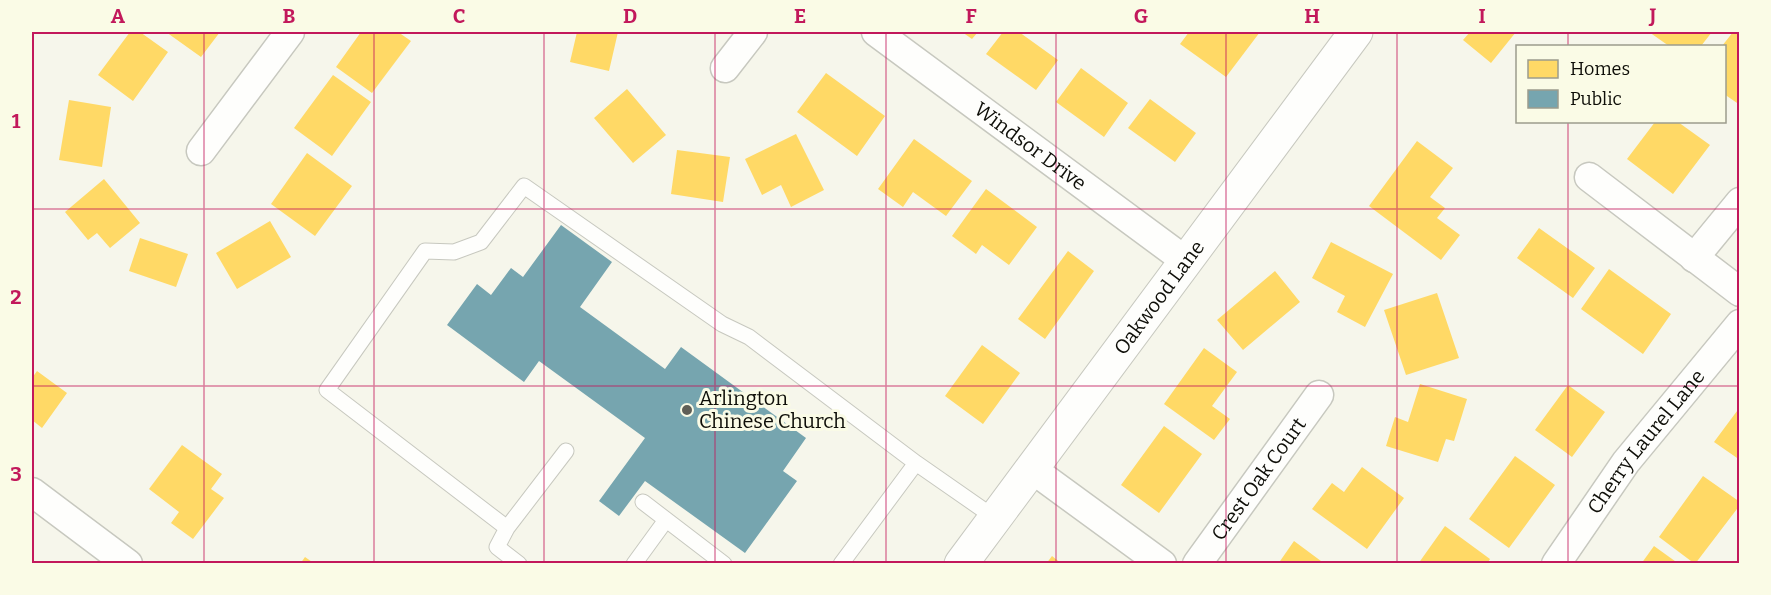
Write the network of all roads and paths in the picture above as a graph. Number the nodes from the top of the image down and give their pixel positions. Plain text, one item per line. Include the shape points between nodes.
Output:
1 (290, 32) edge
2 (753, 32) edge
3 (876, 32) edge
4 (1356, 32) edge
5 (725, 68) dead end
6 (201, 151) dead end
7 (1589, 177) dead end
8 (1740, 202) edge
9 (1694, 258) junction
10 (1186, 261) junction
11 (1740, 292) edge
12 (1740, 324) edge
13 (1319, 395) dead end
14 (566, 451) dead end
15 (916, 463) junction
16 (1032, 469) junction
17 (32, 492) edge
18 (643, 502) dead end
19 (995, 518) junction
20 (666, 520) junction
21 (507, 528) junction
22 (128, 564) edge
23 (519, 564) edge
24 (634, 564) edge
25 (724, 564) edge
26 (841, 564) edge
27 (962, 564) edge
28 (1162, 564) edge
29 (1197, 564) edge
30 (1556, 564) edge

1 - 6 street
2 - 5 street
3 - 10 street, Windsor Drive
4 - 10 street, Oakwood Lane
7 - 9 street
8 - 9 street
9 - 11 street
10 - 16 street, Oakwood Lane
12 - 30 street, Cherry Laurel Lane via 1626,462
13 - 29 street, Crest Oak Court
14 - 21 lane
15 - 19 lane
15 - 21 lane via 748,337 722,324 524,186 481,242 454,252 425,251 327,390
15 - 26 lane
16 - 19 street, Oakwood Lane
16 - 28 street
17 - 22 street
18 - 20 lane
19 - 27 street, Oakwood Lane
20 - 24 lane
20 - 25 lane
21 - 23 lane via 496,547

